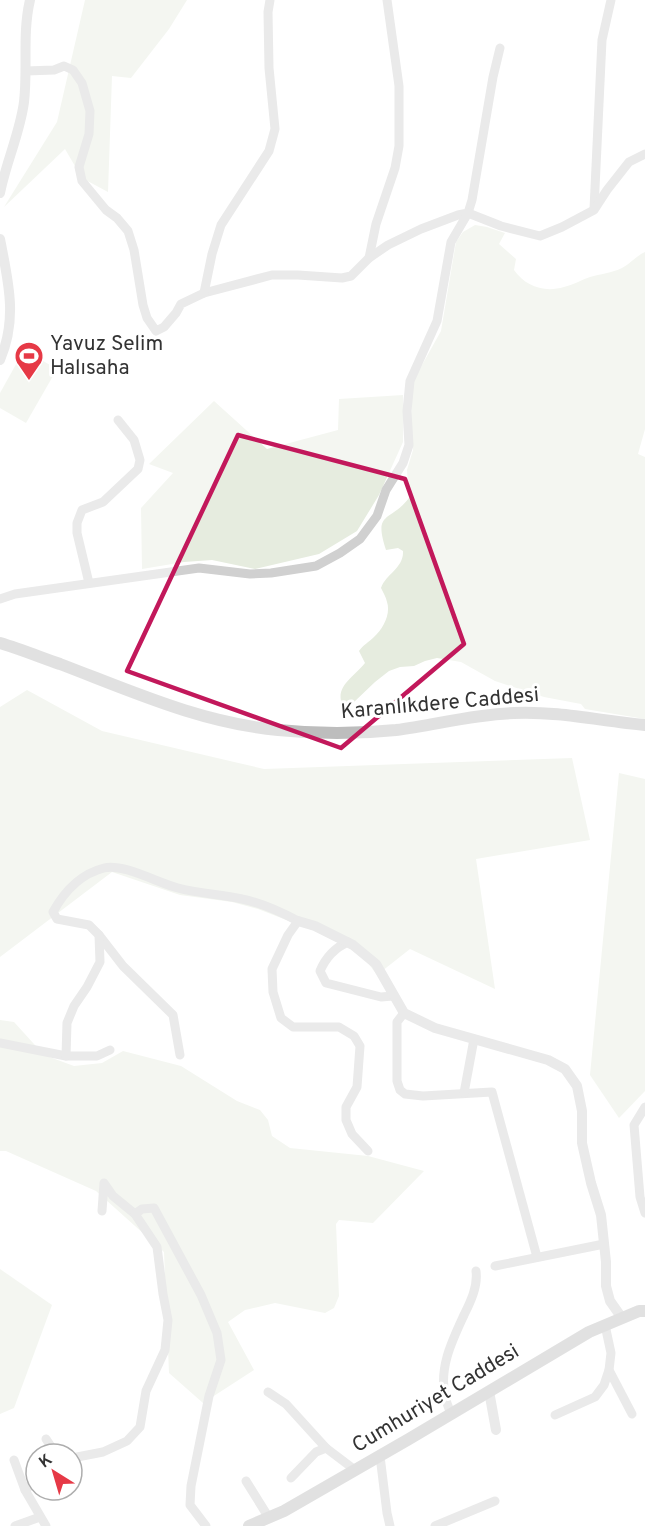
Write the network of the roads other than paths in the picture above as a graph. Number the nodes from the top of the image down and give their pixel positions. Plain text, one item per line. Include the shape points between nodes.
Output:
1 (30, 0) edge
2 (270, 0) edge
3 (387, 0) edge
4 (611, 0) edge
5 (500, 48) dead end
6 (26, 71) junction
7 (645, 154) edge
8 (0, 193) edge
9 (594, 210) junction
10 (468, 213) junction
11 (0, 239) edge
12 (369, 258) junction
13 (204, 293) junction
14 (0, 360) edge
15 (118, 420) dead end
16 (89, 583) junction
17 (0, 599) edge
18 (0, 643) edge
19 (645, 725) edge
20 (298, 921) junction
21 (99, 935) junction
22 (348, 942) junction
23 (393, 996) junction
24 (404, 1013) junction
25 (474, 1039) junction
26 (0, 1043) edge
27 (110, 1050) dead end
28 (180, 1055) dead end
29 (66, 1056) junction
30 (464, 1094) junction
31 (645, 1107) edge
32 (368, 1151) dead end
33 (102, 1211) dead end
34 (645, 1213) edge
35 (135, 1214) junction
36 (604, 1244) junction
37 (537, 1257) junction
38 (495, 1266) dead end
39 (476, 1271) dead end
40 (645, 1311) edge
41 (622, 1318) junction
42 (605, 1325) junction
43 (609, 1370) junction
44 (489, 1391) junction
45 (268, 1392) dead end
46 (451, 1414) junction
47 (632, 1414) dead end
48 (555, 1415) dead end
49 (496, 1430) dead end
50 (46, 1439) dead end
51 (48, 1442) edge
52 (326, 1448) junction
53 (84, 1456) edge
54 (380, 1456) junction
55 (14, 1460) dead end
56 (355, 1470) junction
57 (291, 1478) dead end
58 (246, 1481) dead end
59 (24, 1487) edge
60 (495, 1501) dead end
61 (32, 1502) edge
62 (40, 1517) junction
63 (268, 1518) junction
64 (15, 1526) edge
65 (46, 1526) edge
66 (206, 1526) edge
67 (249, 1526) edge
68 (390, 1526) edge
69 (435, 1526) edge

1 - 6 street
2 - 13 street via 269,68 275,129 269,151 221,225
3 - 12 street via 399,86 399,146
4 - 9 street via 603,40
5 - 10 street
6 - 8 street via 21,120
6 - 13 street via 64,66 73,70 82,83 90,111 89,134 79,167 82,181 128,231 143,305 156,331 164,327 181,304
7 - 9 street via 629,162
9 - 10 street via 540,236
10 - 12 street via 421,229
10 - 16 street via 451,242 437,321 410,381 409,446 377,516 360,539 316,566 250,574 199,568
11 - 14 street via 11,315
12 - 13 street via 351,276 342,278 272,276
15 - 16 street via 134,440 140,460 138,469 103,502 82,510 76,533
16 - 17 street
18 - 19 main road, Karanlıkdere Caddesi via 184,711 278,730 369,732 526,713
20 - 21 street via 243,899 177,888 116,866 82,877 53,912 57,919 89,925
20 - 22 street
20 - 32 street via 272,969 275,1001 281,1018 293,1027 339,1027 354,1036 360,1046 357,1087 346,1107 346,1120 352,1134
21 - 28 street via 123,966 173,1015
21 - 29 street via 100,962 67,1023
22 - 23 street via 376,964
22 - 23 street via 324,962 320,971 326,983 381,997
23 - 24 street
24 - 25 street via 435,1028
24 - 30 street via 397,1022 400,1090 423,1096
25 - 30 street
25 - 36 street via 548,1060 565,1070 577,1086 582,1143 601,1215
26 - 29 street
27 - 29 street via 97,1056
30 - 37 street via 492,1092
31 - 34 street via 634,1125
33 - 35 street via 104,1183
35 - 53 street via 157,1247 168,1320 165,1350 146,1391 140,1427 127,1441
35 - 66 street via 154,1208 217,1333 220,1360 190,1495 190,1505
36 - 37 street
36 - 41 street via 606,1286 610,1301
37 - 38 street
39 - 46 street via 469,1305 443,1370
40 - 41 main road, Cumhuriyet Caddesi
41 - 42 main road, Cumhuriyet Caddesi
42 - 43 street via 611,1353
42 - 44 main road, Cumhuriyet Caddesi
43 - 47 street
43 - 48 street via 595,1397
44 - 46 main road, Cumhuriyet Caddesi
44 - 49 street
45 - 52 street via 286,1404
46 - 54 main road, Cumhuriyet Caddesi
50 - 51 street
52 - 56 street
52 - 57 street via 316,1452
54 - 56 main road, Cumhuriyet Caddesi
54 - 68 street
55 - 59 street
56 - 63 main road, Cumhuriyet Caddesi
58 - 63 street
60 - 69 street
61 - 62 street
62 - 64 street
62 - 65 street
63 - 67 main road, Cumhuriyet Caddesi

